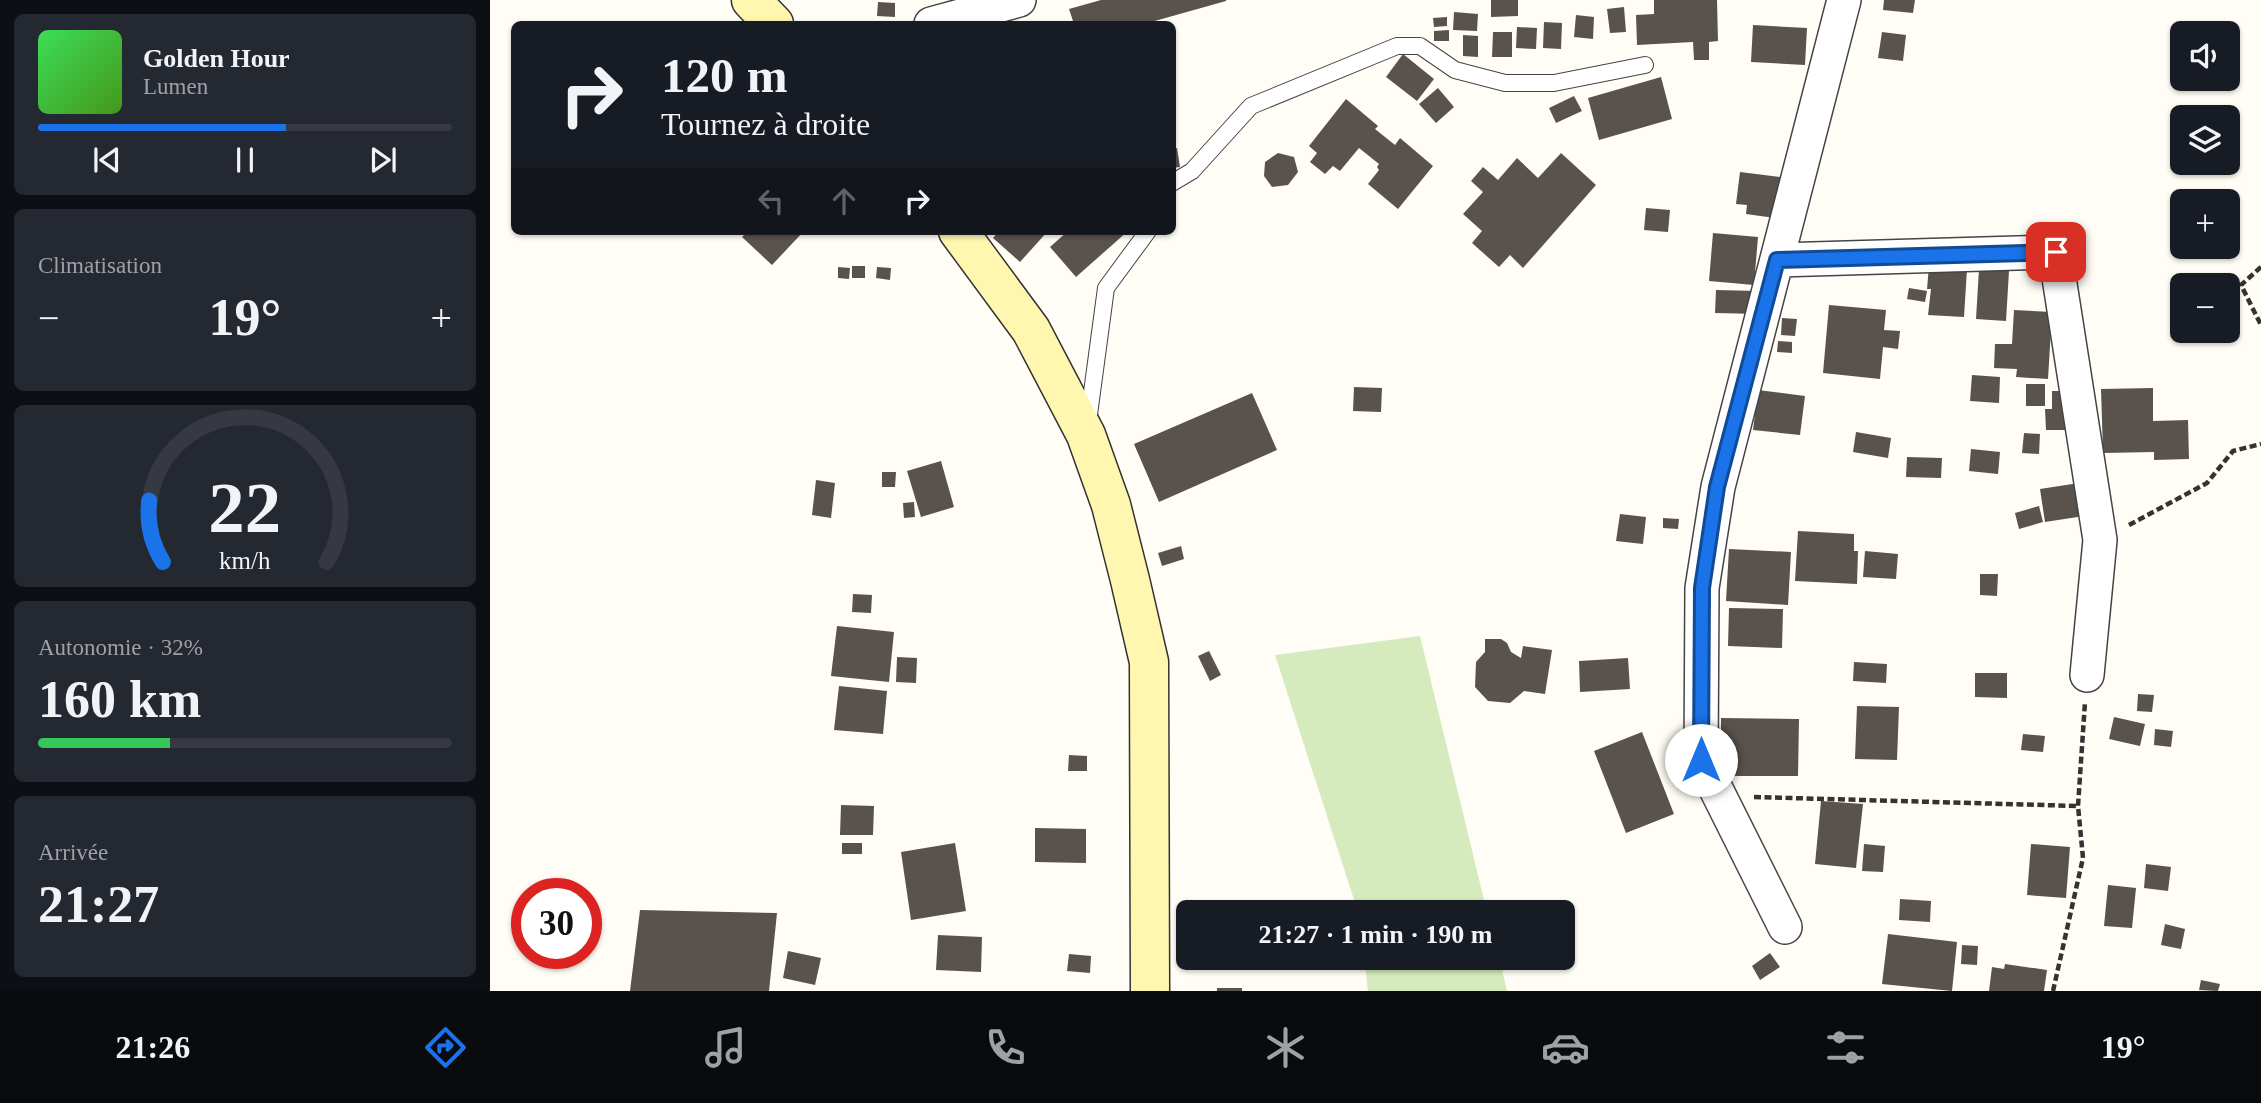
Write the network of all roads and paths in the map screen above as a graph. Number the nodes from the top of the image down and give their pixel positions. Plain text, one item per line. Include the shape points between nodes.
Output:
1 (751, 0) edge
2 (1019, 0) edge
3 (1844, 0) edge
4 (771, 21) edge
5 (942, 21) edge
6 (1645, 65) dead end
7 (1176, 181) edge
8 (961, 235) edge
9 (1145, 235) edge
10 (1777, 260) junction
11 (2261, 267) edge
12 (2261, 325) edge
13 (1086, 435) junction
14 (2261, 444) edge
15 (2100, 540) junction
16 (2087, 675) joint
17 (1720, 797) junction
18 (2078, 806) junction
19 (1785, 927) dead end
20 (1150, 991) edge
21 (2053, 991) edge

1 - 4 main road
2 - 5 street
3 - 10 street
6 - 7 lane via 1554,83 1505,83 1454,70 1420,46 1397,46 1251,106 1192,172
8 - 13 main road via 1031,330
9 - 13 lane via 1106,288
10 - 15 street via 2056,252
10 - 17 street via 1717,487 1702,588 1701,760
11 - 12 path via 2241,285
13 - 20 main road via 1111,505 1149,662
14 - 15 path via 2233,451 2207,483
15 - 16 street
16 - 18 path
17 - 18 path
17 - 19 street
18 - 21 path via 2083,858

